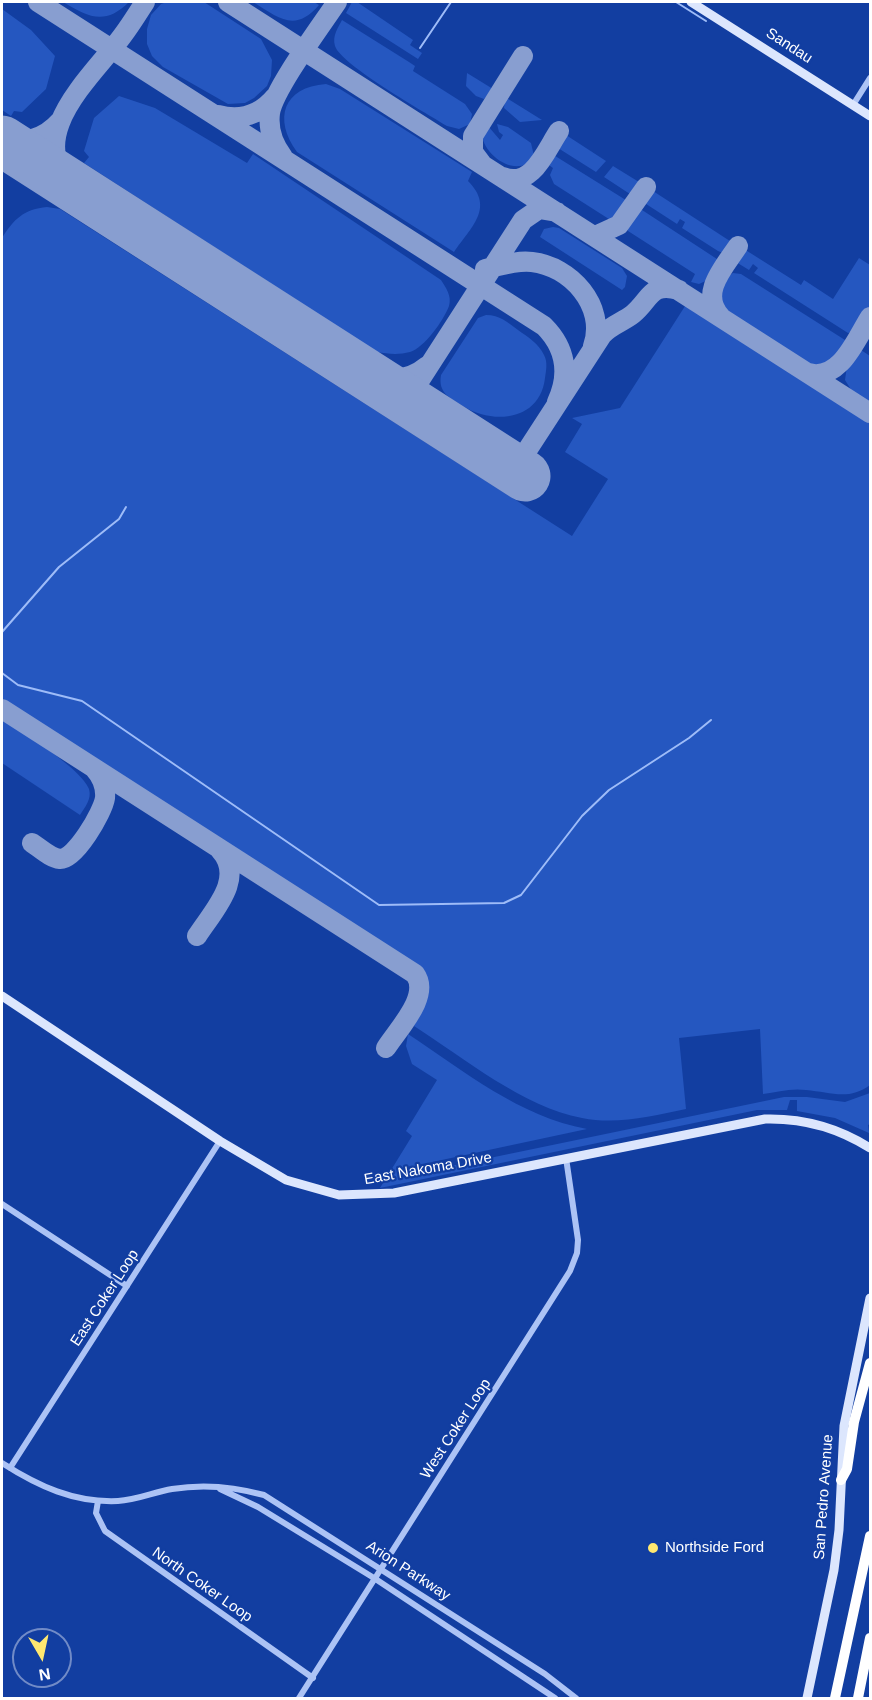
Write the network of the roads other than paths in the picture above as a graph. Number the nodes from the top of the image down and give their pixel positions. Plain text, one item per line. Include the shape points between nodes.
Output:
1 (691, 2) edge
2 (870, 78) edge
3 (853, 105) junction
4 (870, 116) edge
5 (2, 996) edge
6 (220, 1141) junction
7 (870, 1146) edge
8 (566, 1158) junction
9 (2, 1204) edge
10 (127, 1286) junction
11 (870, 1298) edge
12 (870, 1363) edge
13 (2, 1463) edge
14 (10, 1468) junction
15 (841, 1480) junction
16 (217, 1488) junction
17 (99, 1501) junction
18 (870, 1536) edge
19 (381, 1567) junction
20 (374, 1578) junction
21 (870, 1638) edge
22 (524, 1661) junction
23 (517, 1671) junction
24 (313, 1678) junction
25 (299, 1698) edge
26 (555, 1698) edge
27 (576, 1698) edge
28 (807, 1698) edge
29 (835, 1698) edge
30 (858, 1698) edge

1 - 3 main road, Sandau
2 - 3 street
3 - 4 main road, Sandau
5 - 6 main road, East Nakoma Drive
6 - 8 main road, East Nakoma Drive via 286,1180 321,1192 357,1196
6 - 10 street, East Coker Loop
7 - 8 main road, East Nakoma Drive via 814,1123 765,1119
8 - 19 street, West Coker Loop via 578,1240 570,1271
9 - 10 street
10 - 14 street, East Coker Loop
11 - 15 main road, San Pedro Avenue via 847,1412
12 - 15 highway via 854,1422 847,1469
13 - 14 street, Arion Parkway
14 - 17 street, Arion Parkway via 58,1492
15 - 28 main road, San Pedro Avenue via 836,1557
16 - 17 street, Arion Parkway via 186,1487 120,1501
16 - 19 street, Arion Parkway via 264,1495
16 - 20 street, Arion Parkway via 258,1507
17 - 24 street, North Coker Loop via 96,1513 105,1531
18 - 29 highway
19 - 20 street, West Coker Loop
19 - 22 street, Arion Parkway
20 - 23 street, Arion Parkway
20 - 24 street, West Coker Loop
21 - 30 highway
22 - 23 street
22 - 27 street, Arion Parkway
23 - 26 street, Arion Parkway
24 - 25 street, West Coker Loop

